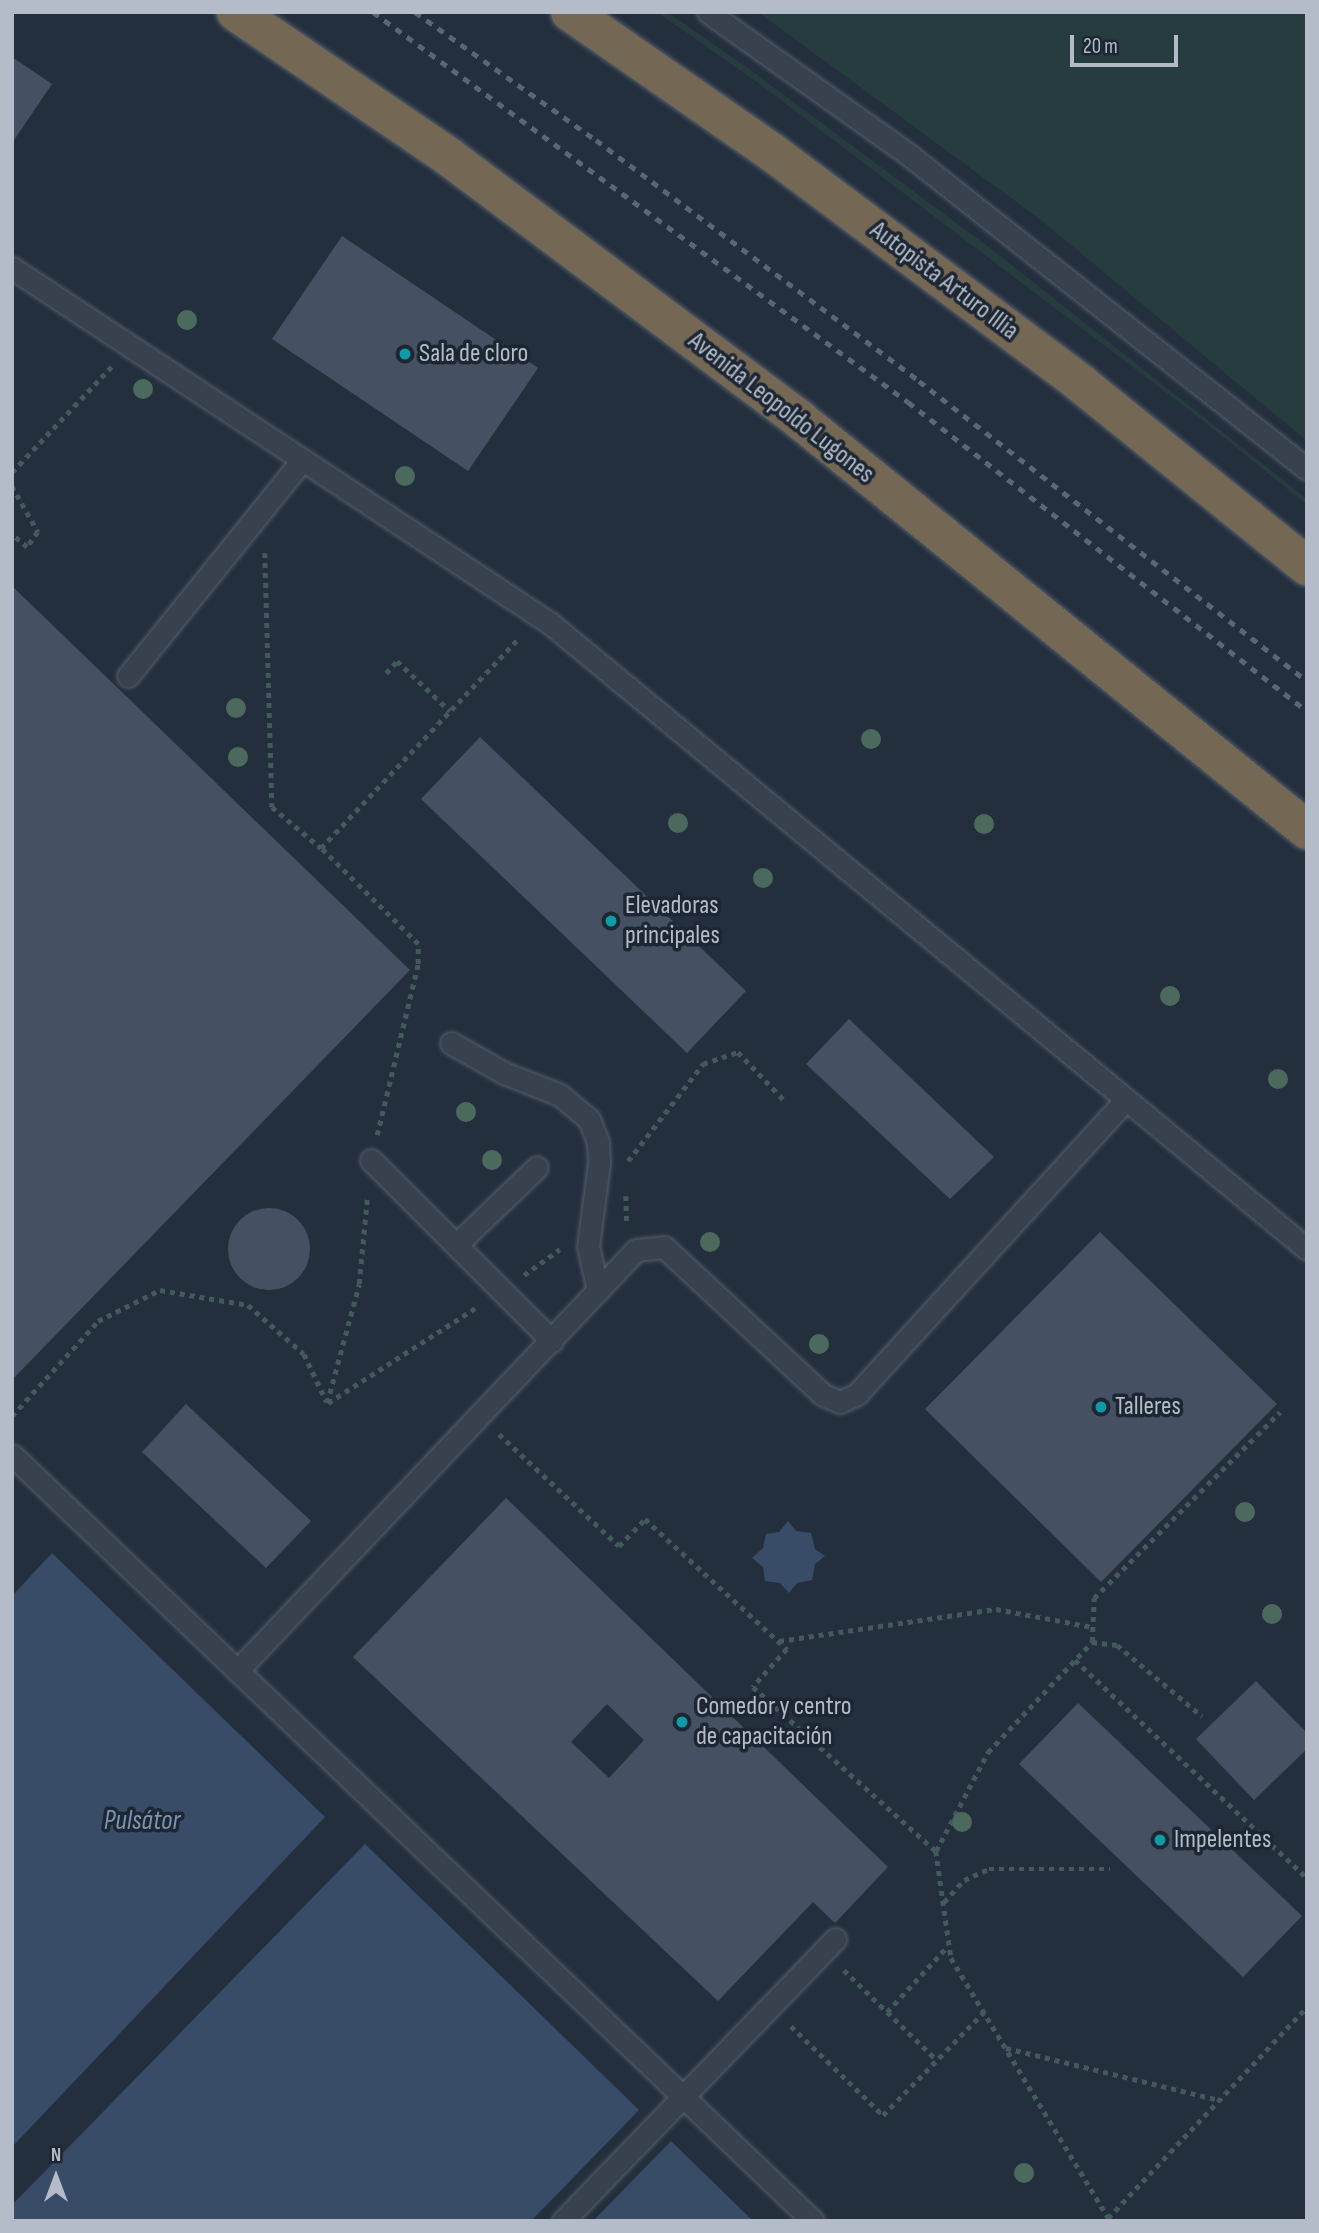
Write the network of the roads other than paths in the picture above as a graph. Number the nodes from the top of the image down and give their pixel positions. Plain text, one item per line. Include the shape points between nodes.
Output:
1 (236, 12) edge
2 (570, 12) edge
3 (708, 12) edge
4 (12, 268) edge
5 (302, 460) junction
6 (1307, 469) edge
7 (1307, 566) edge
8 (128, 676) dead end
9 (1307, 830) edge
10 (451, 1043) dead end
11 (1125, 1100) junction
12 (371, 1160) road end
13 (537, 1167) dead end
14 (456, 1245) junction
15 (1307, 1249) edge
16 (598, 1291) junction
17 (552, 1341) junction
18 (12, 1455) edge
19 (237, 1671) junction
20 (829, 1945) road end
21 (683, 2097) junction
22 (563, 2221) edge
23 (813, 2221) edge

1 - 9 highway, Avenida Leopoldo Lugones via 449,156 800,420
2 - 7 highway, Autopista Arturo Illia via 774,153 1058,366
3 - 6 lane via 920,163
4 - 5 lane
5 - 8 lane
5 - 11 lane via 539,616
10 - 16 lane via 504,1073 560,1096 589,1119 598,1142 588,1246
11 - 15 lane
11 - 16 lane via 857,1394 840,1402 823,1395 664,1247 636,1250
12 - 14 lane
13 - 14 lane
14 - 17 lane
16 - 17 lane
17 - 19 lane
18 - 19 lane
19 - 21 lane
20 - 21 lane
21 - 22 lane
21 - 23 lane

